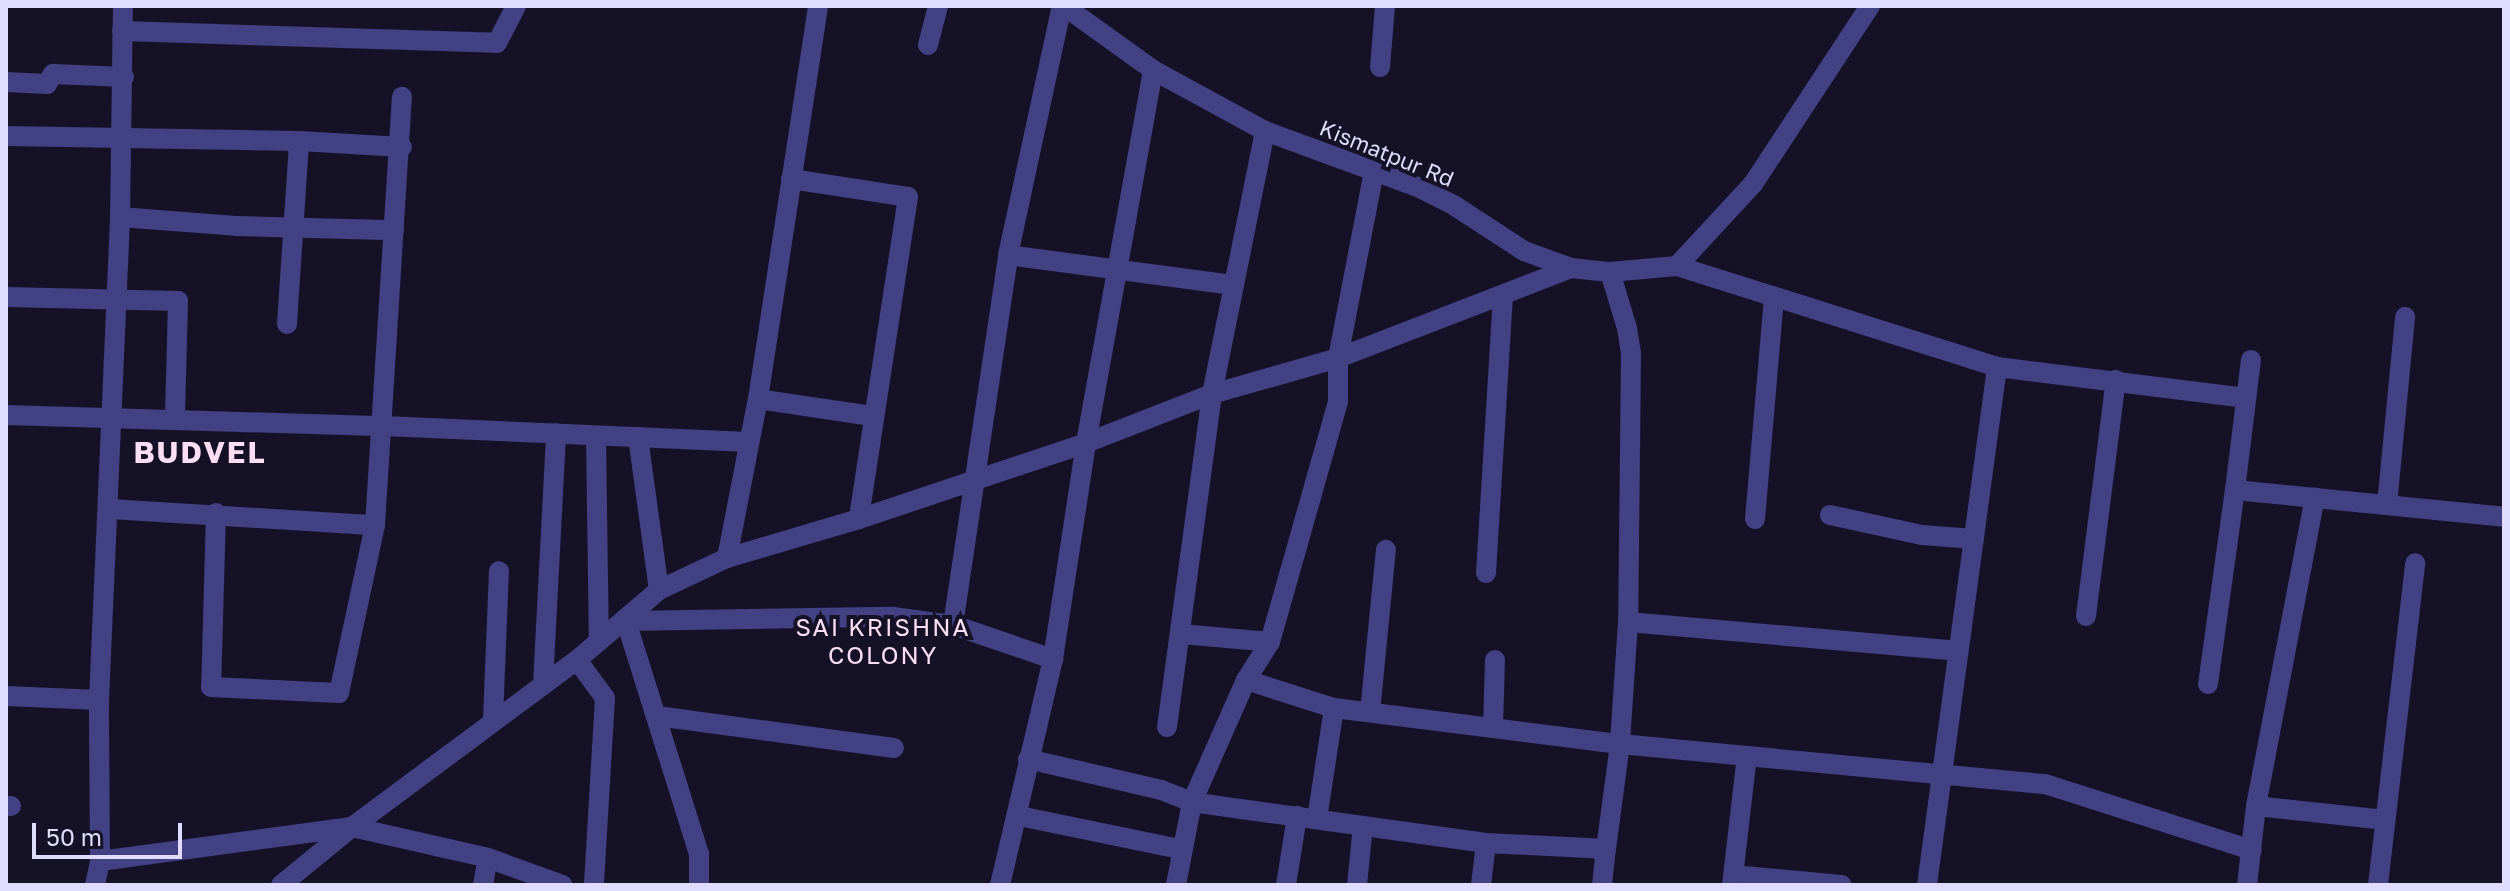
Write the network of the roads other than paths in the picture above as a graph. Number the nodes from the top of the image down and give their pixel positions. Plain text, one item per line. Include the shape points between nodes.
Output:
1 (123, 6) edge
2 (516, 6) edge
3 (818, 6) edge
4 (938, 6) edge
5 (1063, 6) edge
6 (1385, 6) edge
7 (1870, 6) edge
8 (122, 31) junction
9 (928, 45) dead end
10 (1380, 67) dead end
11 (1153, 70) junction
12 (124, 77) junction
13 (6, 82) edge
14 (402, 97) dead end
15 (1265, 131) junction
16 (6, 136) edge
17 (122, 137) junction
18 (299, 141) junction
19 (402, 147) junction
20 (1374, 171) junction
21 (791, 179) junction
22 (120, 217) junction
23 (295, 229) junction
24 (394, 230) junction
25 (1008, 255) junction
26 (1677, 266) junction
27 (1571, 268) junction
28 (1116, 269) junction
29 (1610, 272) junction
30 (1233, 285) junction
31 (1503, 295) junction
32 (6, 297) edge
33 (1774, 297) junction
34 (117, 300) junction
35 (2405, 317) dead end
36 (287, 324) dead end
37 (1338, 358) junction
38 (2251, 360) dead end
39 (1997, 367) junction
40 (2116, 380) junction
41 (1212, 394) junction
42 (2246, 398) junction
43 (758, 399) junction
44 (6, 415) edge
45 (872, 416) junction
46 (175, 419) junction
47 (111, 420) junction
48 (384, 426) junction
49 (556, 433) junction
50 (596, 436) junction
51 (638, 437) junction
52 (749, 442) junction
53 (1086, 443) junction
54 (973, 481) junction
55 (2235, 490) junction
56 (2315, 498) junction
57 (2387, 505) junction
58 (110, 509) junction
59 (216, 513) junction
60 (1830, 515) dead end
61 (2504, 517) edge
62 (859, 519) junction
63 (1755, 519) dead end
64 (375, 525) junction
65 (1974, 539) junction
66 (1386, 550) dead end
67 (727, 558) junction
68 (2415, 563) dead end
69 (499, 571) dead end
70 (1486, 573) dead end
71 (659, 590) junction
72 (2086, 616) dead end
73 (626, 621) junction
74 (1628, 622) junction
75 (953, 625) junction
76 (1181, 634) junction
77 (599, 641) junction
78 (1270, 642) junction
79 (1957, 651) junction
80 (1053, 659) junction
81 (577, 660) junction
82 (1495, 660) dead end
83 (1246, 680) junction
84 (543, 684) junction
85 (2208, 684) dead end
86 (6, 696) edge
87 (99, 700) junction
88 (1334, 708) junction
89 (1370, 712) junction
90 (657, 716) junction
91 (493, 719) junction
92 (1167, 727) dead end
93 (1493, 727) junction
94 (1620, 744) junction
95 (894, 748) dead end
96 (1747, 756) junction
97 (1028, 759) junction
98 (1940, 774) junction
99 (1192, 802) junction
100 (2256, 806) junction
101 (1019, 816) junction
102 (1307, 818) junction
103 (2385, 820) junction
104 (1363, 826) junction
105 (352, 827) junction
106 (1486, 843) junction
107 (1180, 849) junction
108 (1606, 849) junction
109 (2252, 850) junction
110 (488, 858) junction
111 (100, 861) junction
112 (1733, 880) edge
113 (95, 885) edge
114 (281, 885) edge
115 (483, 885) edge
116 (562, 885) edge
117 (594, 885) edge
118 (699, 885) edge
119 (1000, 885) edge
120 (1176, 885) edge
121 (1286, 885) edge
122 (1357, 885) edge
123 (1481, 885) edge
124 (1602, 885) edge
125 (1842, 885) edge
126 (1927, 885) edge
127 (2247, 885) edge
128 (2378, 885) edge

1 - 8 street
2 - 8 street via 497,43
3 - 21 street
4 - 9 street
5 - 11 street, Kismatpur Rd
5 - 25 street
6 - 10 street
7 - 26 street via 1753,184
8 - 12 street
11 - 15 street, Kismatpur Rd
11 - 28 street
12 - 13 street via 53,74 47,84
12 - 17 street
14 - 19 street
15 - 20 street, Kismatpur Rd
15 - 30 street
16 - 17 street
17 - 18 street
17 - 22 street
18 - 19 street
18 - 23 street
19 - 24 street
20 - 27 street, Kismatpur Rd via 1455,206 1524,251
20 - 37 street
21 - 43 street
21 - 45 street via 908,197
22 - 23 street
22 - 34 street
23 - 24 street
23 - 36 street
24 - 48 street
25 - 28 street
25 - 54 street
26 - 29 street, Kismatpur Rd
26 - 33 street
27 - 29 street, Kismatpur Rd
27 - 31 street
28 - 30 street
28 - 53 street
29 - 74 street via 1631,354
30 - 41 street
31 - 37 street
31 - 70 street
32 - 34 street
33 - 39 street
33 - 63 street
34 - 46 street via 178,301
34 - 47 street
35 - 57 street
37 - 41 street
37 - 78 street via 1338,401 1329,439
38 - 42 street
39 - 40 street
39 - 65 street
40 - 42 street
40 - 72 street
41 - 53 street
41 - 76 street
42 - 55 street
43 - 45 street
43 - 52 street
44 - 47 street
45 - 62 street
46 - 47 street
46 - 48 street
47 - 58 street
48 - 49 street
48 - 64 street
49 - 50 street
49 - 84 street
50 - 51 street
50 - 77 street
51 - 52 street
51 - 71 street
52 - 67 street
53 - 54 street
53 - 80 street
54 - 62 street
54 - 75 street
55 - 56 street
55 - 85 street
56 - 57 street
56 - 100 street
57 - 61 street
58 - 59 street
58 - 87 street
59 - 64 street
59 - 64 street via 211,687 339,693
60 - 65 street via 1922,535
62 - 67 street
65 - 79 street
66 - 89 street
67 - 71 street
68 - 103 street
69 - 91 street
71 - 73 street
73 - 75 street via 893,617
73 - 77 street
73 - 90 street
74 - 79 street
74 - 94 street
75 - 80 street
76 - 78 street
76 - 92 street
77 - 81 street
78 - 83 street
79 - 98 street
80 - 97 street
81 - 84 street
81 - 117 street via 605,698
82 - 93 street
83 - 88 street
83 - 99 street
84 - 91 street
86 - 87 street
87 - 111 street
88 - 89 street
88 - 102 street
89 - 93 street
90 - 95 street
90 - 118 street via 699,854
91 - 105 street
93 - 94 street
94 - 96 street
94 - 108 street
96 - 98 street
96 - 112 street
97 - 99 street
97 - 101 street
98 - 109 street via 2045,784
98 - 126 street
99 - 102 street
99 - 107 street
100 - 103 street
100 - 109 street
101 - 107 street
101 - 119 street
102 - 104 street
102 - 121 street
103 - 128 street
104 - 106 street
104 - 122 street
105 - 110 street
105 - 111 street
105 - 114 street
106 - 108 street
106 - 123 street
107 - 120 street
108 - 124 street
109 - 127 street
110 - 115 street
110 - 116 street
111 - 113 street
112 - 125 street

